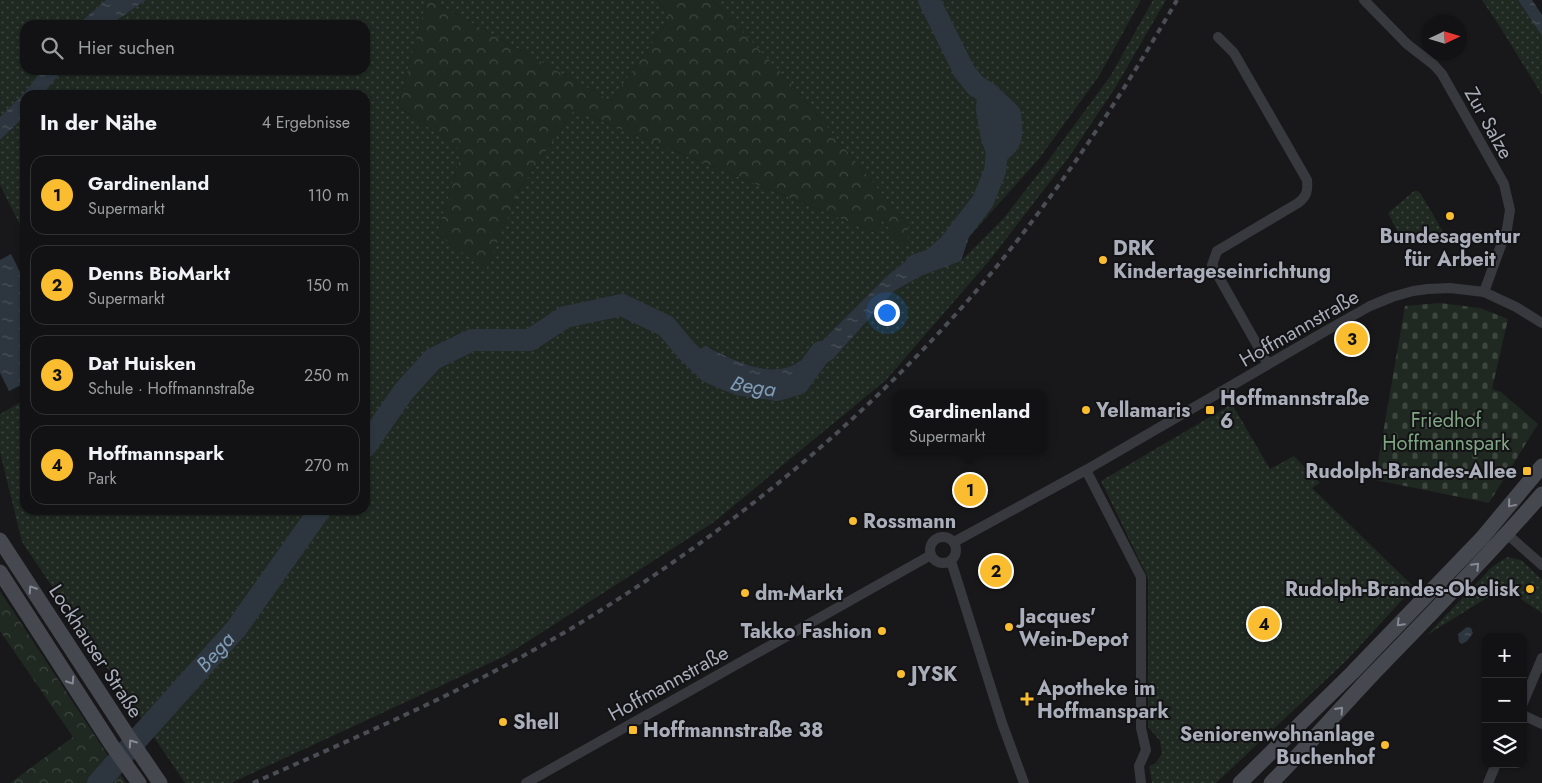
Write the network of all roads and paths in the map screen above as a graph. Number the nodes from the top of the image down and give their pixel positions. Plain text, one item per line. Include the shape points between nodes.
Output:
1 (1364, 0) edge
2 (1218, 37) dead end
3 (1484, 292) junction
4 (1542, 323) edge
5 (1268, 364) junction
6 (1542, 466) edge
7 (1086, 470) junction
8 (1542, 494) edge
9 (1507, 534) junction
10 (0, 540) edge
11 (954, 542) junction
12 (931, 555) junction
13 (951, 561) junction
14 (1542, 565) edge
15 (0, 572) edge
16 (1542, 658) edge
17 (1527, 694) edge
18 (1527, 717) edge
19 (1542, 724) edge
20 (1494, 768) edge
21 (139, 783) edge
22 (160, 783) edge
23 (526, 783) edge
24 (1024, 783) edge
25 (1141, 783) edge
26 (1240, 783) edge
27 (1270, 783) edge
28 (1488, 783) edge

1 - 3 street, Zur Salze via 1442,74 1504,184 1510,210 1507,229
2 - 5 street via 1234,53 1307,180 1305,198 1217,251 1212,265
3 - 4 street, Hoffmannstraße
3 - 5 street, Hoffmannstraße via 1428,289 1392,297 1370,306
5 - 7 street, Hoffmannstraße
6 -> 26 main road via 1482,538
7 - 11 street, Hoffmannstraße
7 - 25 street via 1140,577 1141,728 1146,750 1139,766
8 - 9 main road
9 - 14 street
27 -> 9 main road
22 -> 10 main road, Lockhauser Straße
11 - 12 street via 945,537 936,538 931,546
11 - 13 street via 957,552
12 - 13 street via 940,563
12 - 23 street, Hoffmannstraße
13 - 24 street
15 -> 21 main road, Lockhauser Straße
16 - 17 street
18 - 19 street
20 - 28 street

